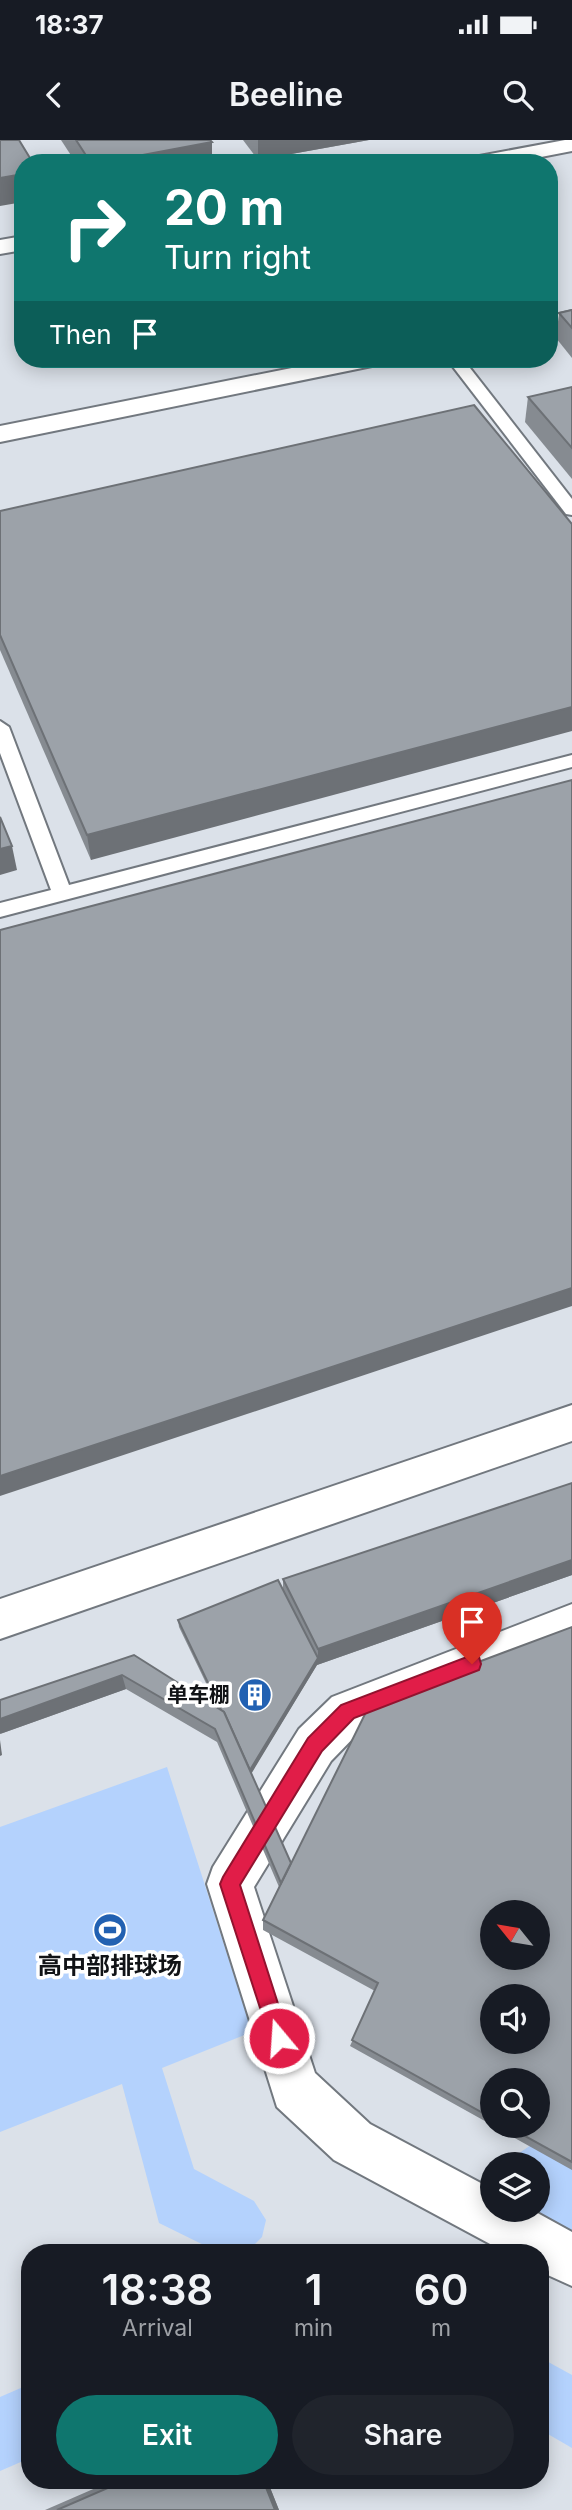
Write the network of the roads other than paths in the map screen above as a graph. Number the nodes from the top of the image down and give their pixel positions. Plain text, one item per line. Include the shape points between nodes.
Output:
1 (572, 145) edge
2 (523, 154) edge
3 (327, 368) edge
4 (461, 368) edge
5 (0, 434) edge
6 (572, 510) edge
7 (0, 727) edge
8 (572, 761) edge
9 (61, 894) junction
10 (0, 909) edge
11 (572, 1423) edge
12 (0, 1619) edge
13 (572, 1625) edge
14 (542, 2244) edge
15 (549, 2248) edge
16 (572, 2260) edge

1 - 2 street
3 - 5 street
4 - 6 lane
7 - 9 lane
8 - 9 lane
9 - 10 lane
11 - 12 street
13 - 14 street via 348,1712 315,1745 230,1884 295,2089 352,2142
15 - 16 street

